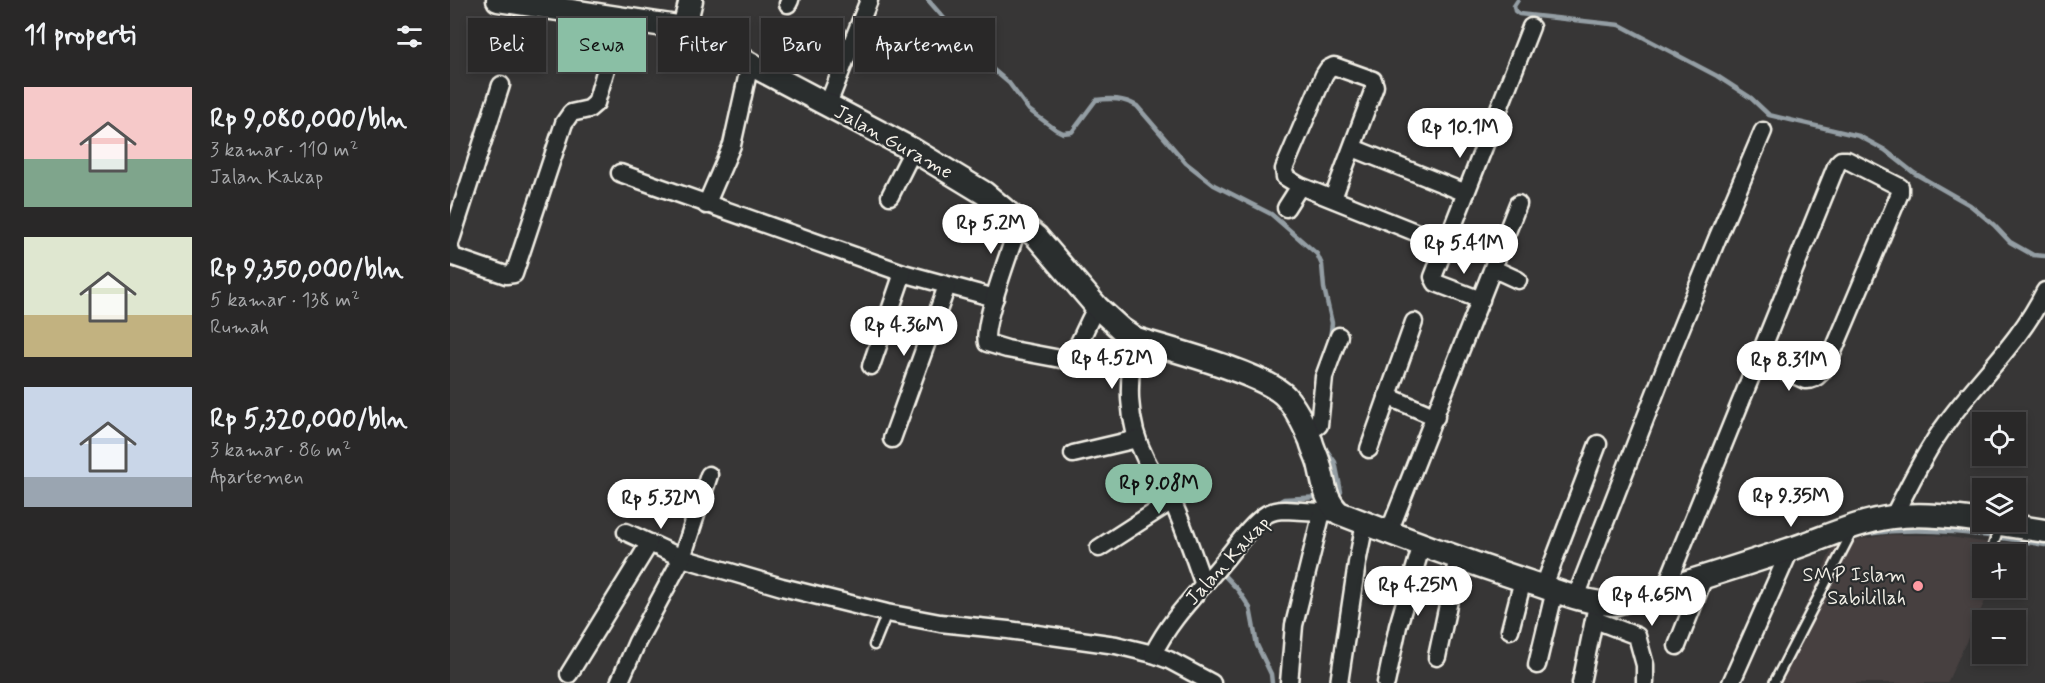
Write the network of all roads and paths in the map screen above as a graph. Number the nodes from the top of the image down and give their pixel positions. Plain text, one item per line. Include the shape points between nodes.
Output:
1 (498, 0) edge
2 (691, 0) edge
3 (869, 0) edge
4 (563, 5) edge
5 (621, 17) junction
6 (686, 18) edge
7 (658, 23) edge
8 (1531, 27) dead end
9 (750, 64) joint
10 (501, 85) dead end
11 (828, 104) junction
12 (1763, 131) dead end
13 (1353, 148) junction
14 (913, 150) junction
15 (621, 173) dead end
16 (1300, 186) junction
17 (1466, 193) junction
18 (890, 196) dead end
19 (1333, 198) junction
20 (1518, 204) dead end
21 (706, 205) junction
22 (1286, 208) dead end
23 (1020, 221) junction
24 (450, 243) edge
25 (1445, 244) junction
26 (450, 249) edge
27 (1494, 269) junction
28 (903, 273) junction
29 (1518, 280) dead end
30 (946, 286) junction
31 (2045, 291) edge
32 (995, 298) junction
33 (1481, 300) junction
34 (1097, 306) junction
35 (1414, 322) dead end
36 (1339, 336) dead end
37 (1136, 339) junction
38 (1759, 359) junction
39 (871, 366) dead end
40 (1387, 396) junction
41 (1436, 417) junction
42 (1313, 430) junction
43 (892, 439) dead end
44 (1137, 439) junction
45 (1598, 444) dead end
46 (1369, 449) dead end
47 (1073, 454) dead end
48 (709, 475) dead end
49 (1172, 501) junction
50 (1328, 502) junction
51 (1893, 517) junction
52 (1365, 523) junction
53 (1972, 524) edge
54 (1855, 526) junction
55 (2026, 530) edge
56 (2045, 531) edge
57 (626, 532) dead end
58 (1389, 532) junction
59 (649, 544) junction
60 (1422, 544) junction
61 (1099, 548) dead end
62 (1790, 550) junction
63 (1458, 557) junction
64 (682, 558) junction
65 (1213, 574) junction
66 (1706, 576) junction
67 (1665, 589) junction
68 (1565, 596) junction
69 (887, 613) junction
70 (1510, 630) dead end
71 (874, 645) dead end
72 (1677, 646) dead end
73 (1154, 654) junction
74 (1437, 657) dead end
75 (1537, 664) dead end
76 (569, 674) dead end
77 (619, 683) edge
78 (1212, 683) edge
79 (1289, 683) edge
80 (1339, 683) edge
81 (1386, 683) edge
82 (1581, 683) edge
83 (1645, 683) edge
84 (1731, 683) edge
85 (1774, 683) edge

1 - 4 street, Jalan Gurame
2 - 6 street
3 - 11 street
4 - 5 street, Jalan Gurame
5 - 7 street, Jalan Gurame
5 - 26 street via 596,103 571,113 564,123 514,274 506,275 453,257
8 - 17 street
9 - 11 street, Jalan Gurame
9 - 21 street via 732,145
10 - 24 street
11 - 14 street, Jalan Gurame
12 - 68 street
13 - 16 street via 1375,82 1332,67 1324,75 1284,171 1287,180
13 - 17 street
13 - 19 street
14 - 18 street
14 - 23 street, Jalan Gurame via 984,193
15 - 21 street
16 - 19 street
16 - 22 street
17 - 25 street
19 - 25 street
20 - 27 street
21 - 28 street
23 - 32 street
23 - 34 street, Jalan Gurame
25 - 33 street via 1434,282
27 - 29 street
27 - 33 street
28 - 30 street
28 - 39 street
30 - 32 street
30 - 43 street
31 - 51 street via 2001,359 1931,445
32 - 34 street via 987,343 1063,360 1074,355
33 - 41 street
34 - 37 street, Jalan Gurame
35 - 40 street
36 - 42 street via 1324,377
37 - 42 street, Jalan Gurame via 1274,388
37 - 44 street via 1129,406
38 - 38 street via 1805,380 1821,373 1900,187 1848,161 1837,164
38 - 67 street
40 - 41 street
40 - 46 street
41 - 58 street
42 - 50 street, Jalan Gurame
44 - 47 street
44 - 49 street
45 - 68 street
48 - 64 street
49 - 61 street
49 - 65 street
50 - 52 street, Jalan Kakap
50 - 65 street, Jalan Kakap via 1266,515
50 - 79 street via 1294,625
51 - 53 street via 1932,516
51 - 54 street
52 - 58 street, Jalan Kakap
52 - 80 street
54 - 62 street
54 - 85 lane
55 - 56 street
57 - 59 street
58 - 60 street, Jalan Kakap
59 - 64 street
59 - 76 street
60 - 63 street, Jalan Kakap
60 - 81 street
62 - 66 street
62 - 84 street
63 - 68 street, Jalan Kakap
63 - 74 street
64 - 69 street
64 - 77 street
65 - 73 street, Jalan Kakap via 1171,622
66 - 67 street
66 - 72 street
67 - 68 street via 1613,604
68 - 70 street
68 - 75 street
68 - 82 street
68 - 83 street via 1637,636 1645,665
69 - 71 lane
69 - 73 street via 1116,645
73 - 78 street

